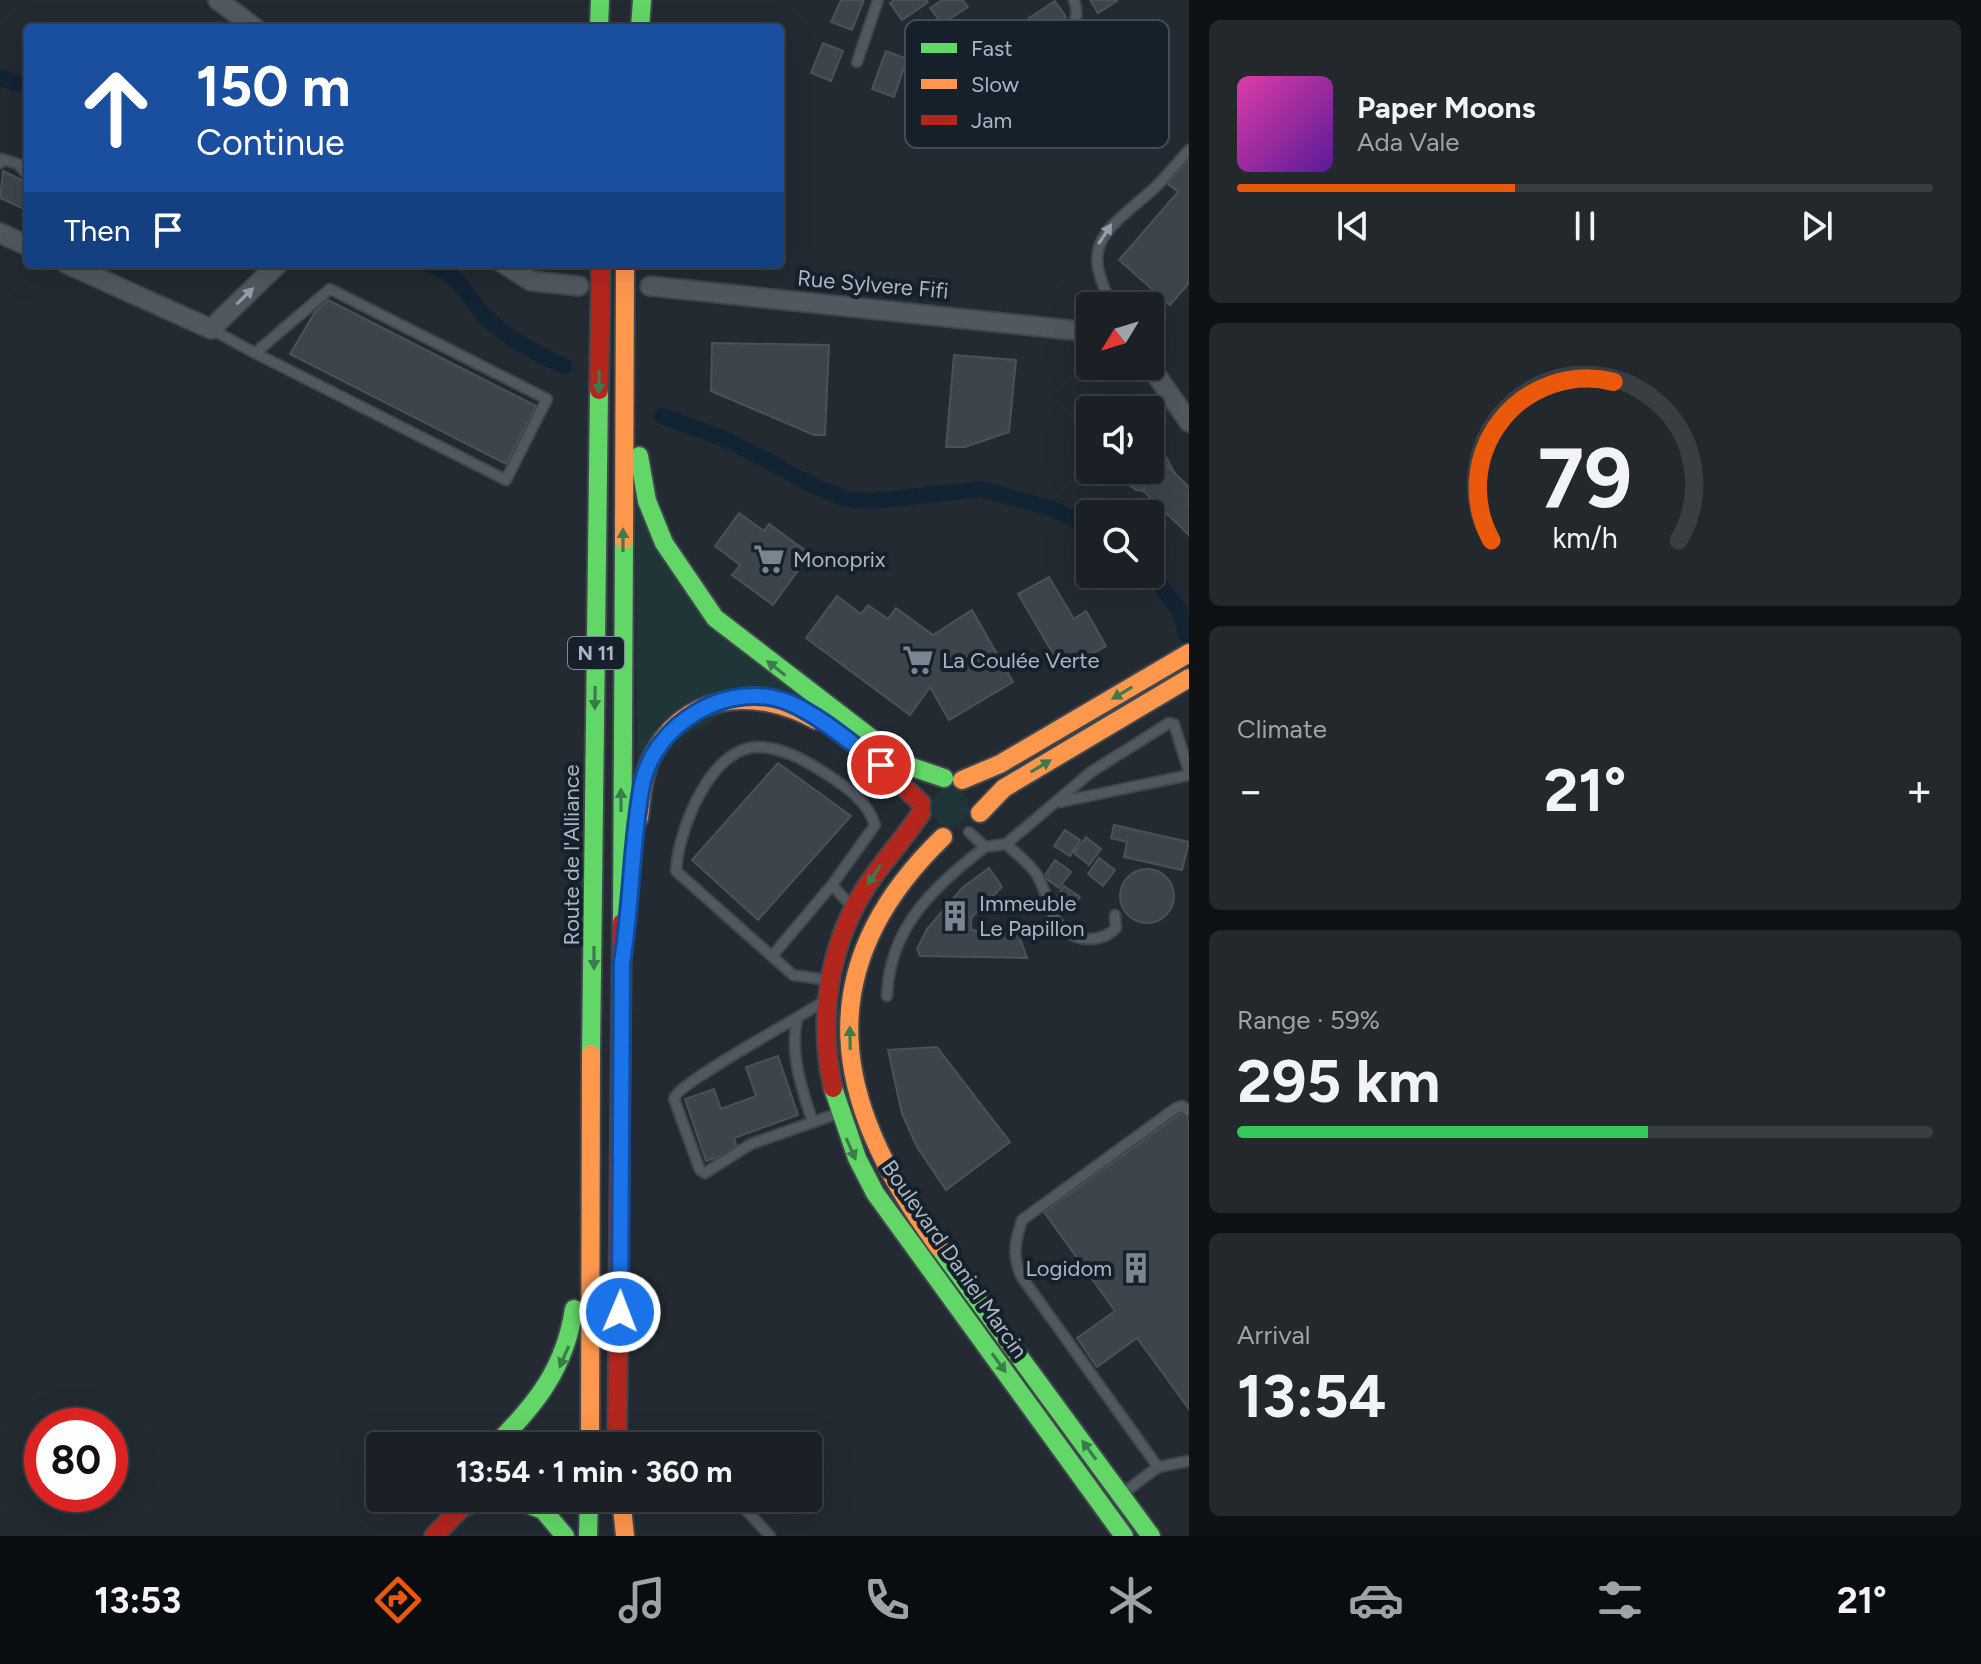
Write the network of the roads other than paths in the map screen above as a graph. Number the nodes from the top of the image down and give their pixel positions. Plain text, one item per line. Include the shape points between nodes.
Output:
1 (218, 0) edge
2 (586, 0) edge
3 (600, 0) edge
4 (625, 0) edge
5 (642, 0) edge
6 (878, 0) edge
7 (1074, 0) edge
8 (1074, 20) edge
9 (250, 24) edge
10 (586, 24) edge
11 (599, 24) edge
12 (625, 24) edge
13 (640, 24) edge
14 (857, 62) dead end
15 (1189, 150) edge
16 (0, 163) edge
17 (24, 171) edge
18 (0, 233) edge
19 (24, 244) edge
20 (82, 268) edge
21 (274, 268) edge
22 (510, 268) edge
23 (601, 268) edge
24 (625, 268) edge
25 (579, 286) dead end
26 (650, 286) dead end
27 (1107, 292) edge
28 (211, 329) junction
29 (624, 329) junction
30 (1076, 331) edge
31 (255, 353) junction
32 (1160, 380) edge
33 (1189, 422) edge
34 (1189, 653) edge
35 (1189, 678) edge
36 (1189, 774) edge
37 (953, 779) junction
38 (1057, 803) junction
39 (921, 808) junction
40 (980, 813) junction
41 (969, 832) junction
42 (943, 837) junction
43 (1006, 844) junction
44 (985, 847) junction
45 (832, 885) junction
46 (854, 909) junction
47 (1115, 915) dead end
48 (772, 956) junction
49 (622, 962) junction
50 (831, 980) junction
51 (887, 996) dead end
52 (827, 999) junction
53 (595, 1002) junction
54 (797, 1019) junction
55 (1189, 1111) edge
56 (837, 1114) junction
57 (812, 1120) junction
58 (507, 1432) edge
59 (590, 1432) edge
60 (617, 1432) edge
61 (1189, 1461) edge
62 (1158, 1467) junction
63 (1121, 1494) junction
64 (434, 1512) edge
65 (456, 1512) edge
66 (547, 1512) edge
67 (589, 1512) edge
68 (617, 1512) edge
69 (621, 1512) edge
70 (748, 1512) edge
71 (418, 1536) edge
72 (434, 1536) edge
73 (565, 1536) edge
74 (588, 1536) edge
75 (615, 1536) edge
76 (625, 1536) edge
77 (770, 1536) edge
78 (1124, 1536) edge
79 (1151, 1536) edge

1 - 9 street
2 - 10 main road
3 - 11 main road
4 - 12 main road
5 - 13 main road
6 - 14 lane
7 - 8 lane
27 -> 15 lane via 1098,272 1100,241
16 - 17 lane via 2,159 18,164
18 - 19 street
20 - 28 street
28 -> 21 street
22 - 25 street via 531,281
23 -> 53 main road, Route de l'Alliance / N 11
24 - 29 main road, N 11
26 - 30 street, Rue Sylvere Fifi
28 - 31 lane
37 -> 29 main road via 906,765 835,714 731,633 689,587 663,543 640,474
49 -> 29 main road, N 11
31 - 31 lane via 506,480 547,399 330,289
32 - 33 street
34 -> 37 main road via 1000,764
40 -> 35 main road via 1004,788
36 - 38 lane
36 - 38 lane via 1174,724 1169,723 1091,772
37 - 39 main road via 931,785
37 - 40 main road via 977,794
38 - 43 lane
39 - 42 main road via 926,826
39 -> 46 main road, Boulevard Daniel Marcin
39 - 49 main road via 881,765 789,703 748,698 705,707 666,737 646,773
40 - 41 main road
41 - 42 main road
41 - 44 lane
63 -> 42 main road, Boulevard Daniel Marcin via 892,1178 858,1105 849,1040 850,1002 861,955 893,885
43 - 44 lane
43 - 47 lane via 1036,873 1053,919 1065,931 1085,939 1108,935 1117,924
44 - 51 lane via 942,880 911,919 888,969
45 - 46 lane
45 - 48 lane
45 - 48 lane via 875,825 855,793 801,757 759,747 739,751 715,771 691,809 676,871
46 - 50 main road, Boulevard Daniel Marcin
48 - 50 lane via 793,975
49 - 60 main road, N 11
50 - 52 main road, Boulevard Daniel Marcin
52 - 54 lane
52 - 56 main road, Boulevard Daniel Marcin via 824,1051
53 -> 58 main road via 583,1062 577,1276 567,1355 541,1396
53 - 59 main road, Route de l'Alliance / N 11
54 - 57 lane via 798,1069
54 - 57 lane via 709,1068 674,1099 705,1173 751,1144
55 - 62 lane via 1176,1108 1022,1220 1015,1242 1014,1260 1021,1276
56 - 57 lane
56 -> 78 main road, Boulevard Daniel Marcin via 875,1193
61 - 62 lane
62 - 63 lane
63 - 79 main road, Boulevard Daniel Marcin
64 - 71 main road
65 - 72 main road
66 - 73 main road
67 - 74 main road
68 - 75 main road
69 - 76 main road
70 - 77 lane

